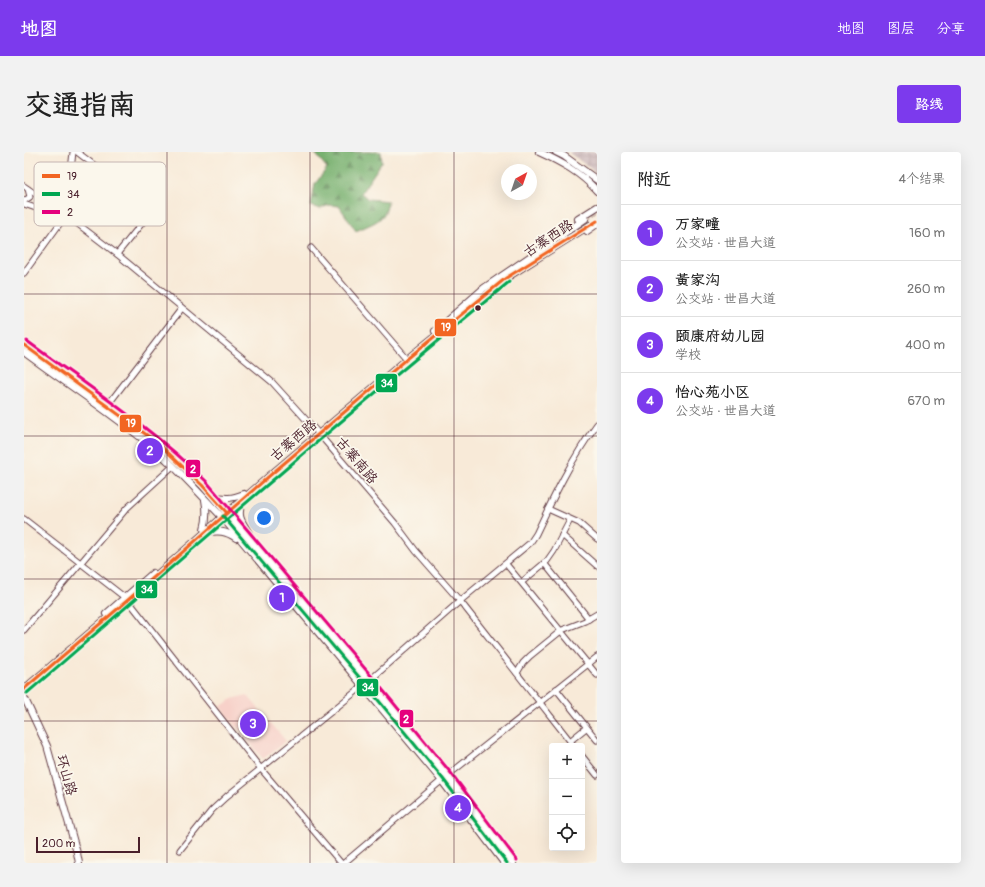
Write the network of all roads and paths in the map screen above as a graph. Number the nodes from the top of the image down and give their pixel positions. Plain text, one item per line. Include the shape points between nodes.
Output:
1 (73, 152) edge
2 (77, 152) edge
3 (539, 152) edge
4 (556, 152) edge
5 (72, 162) edge
6 (89, 162) edge
7 (597, 180) edge
8 (26, 188) edge
9 (597, 191) edge
10 (24, 203) edge
11 (34, 207) edge
12 (597, 207) edge
13 (586, 219) tunnel mouth
14 (597, 224) edge
15 (590, 225) tunnel mouth
16 (58, 226) edge
17 (80, 226) edge
18 (140, 226) edge
19 (311, 248) dead end
20 (117, 254) junction
21 (510, 273) junction
22 (24, 274) edge
23 (182, 308) junction
24 (24, 345) edge
25 (24, 352) edge
26 (406, 358) junction
27 (107, 406) junction
28 (597, 424) edge
29 (318, 433) junction
30 (173, 466) junction
31 (212, 496) junction
32 (244, 497) junction
33 (204, 498) junction
34 (548, 509) junction
35 (224, 514) junction
36 (24, 519) edge
37 (570, 520) junction
38 (204, 531) junction
39 (562, 535) junction
40 (597, 539) edge
41 (242, 542) junction
42 (253, 544) junction
43 (81, 563) junction
44 (544, 563) junction
45 (506, 564) junction
46 (597, 566) edge
47 (522, 582) junction
48 (126, 599) junction
49 (460, 601) junction
50 (597, 614) edge
51 (589, 619) junction
52 (24, 630) edge
53 (562, 630) junction
54 (597, 656) edge
55 (588, 664) junction
56 (517, 673) junction
57 (597, 675) edge
58 (369, 681) junction
59 (24, 686) edge
60 (363, 686) junction
61 (24, 689) edge
62 (556, 689) junction
63 (24, 697) edge
64 (540, 702) junction
65 (586, 728) junction
66 (597, 738) edge
67 (570, 741) joint
68 (585, 760) edge
69 (261, 768) junction
70 (597, 775) edge
71 (445, 778) junction
72 (180, 850) dead end
73 (79, 863) edge
74 (341, 863) edge
75 (344, 863) edge
76 (504, 863) edge
77 (513, 863) edge

1 - 5 street
2 - 6 street
3 - 9 main road via 560,162 588,181
4 - 7 main road
8 - 10 street via 30,197
10 - 11 street
12 - 21 main road via 515,262
13 - 21 main road, 古寨西路
14 - 21 main road via 520,274
15 - 21 main road, 古寨西路
16 - 22 street
17 - 20 street, 古寨南路
18 - 20 street
19 - 26 street
20 - 23 street, 古寨南路
21 - 26 main road, 古寨西路
23 - 27 street
23 - 29 street, 古寨南路 via 272,382
24 - 27 main road
25 - 30 main road via 134,432
26 - 29 main road, 古寨西路
27 - 31 main road via 178,461
28 - 34 street via 584,441
29 - 32 main road, 古寨西路
29 - 49 street, 古寨南路
30 - 33 main road
30 - 43 street via 127,508
31 - 32 main road via 228,499
31 - 35 main road
32 - 35 main road, 古寨西路
32 - 42 main road via 240,518
33 - 35 main road
33 - 38 main road via 207,515
34 - 37 street
34 - 45 street via 530,543
35 - 38 main road, 古寨西路
35 - 41 main road
35 - 42 main road
36 - 43 street
37 - 39 street
37 - 40 street via 580,523
38 - 41 main road via 221,530
38 - 48 main road, 古寨西路
39 - 44 street
39 - 46 street
41 - 60 main road
42 - 58 main road
43 - 48 street
43 - 52 street
44 - 47 street
44 - 51 street
45 - 47 street
45 - 49 street
47 - 53 street
48 - 59 main road, 古寨西路
48 - 61 main road, 古寨西路
48 - 69 street
49 - 56 street, 古寨南路
49 - 58 street
50 - 51 street
51 - 53 street
53 - 55 street
53 - 56 street via 530,656
54 - 55 street
55 - 57 street
55 - 62 street
56 - 64 street, 古寨南路
58 - 60 street
58 - 71 main road
60 - 69 street
60 - 71 main road
62 - 64 street
62 - 65 street
63 - 73 main road, 环山路 via 46,746
64 - 67 street, 古寨南路
64 - 71 street
65 - 66 street
65 - 67 street
68 - 70 street
69 - 72 street via 212,810
69 - 74 street
71 - 75 street
71 - 76 main road
71 - 77 main road

